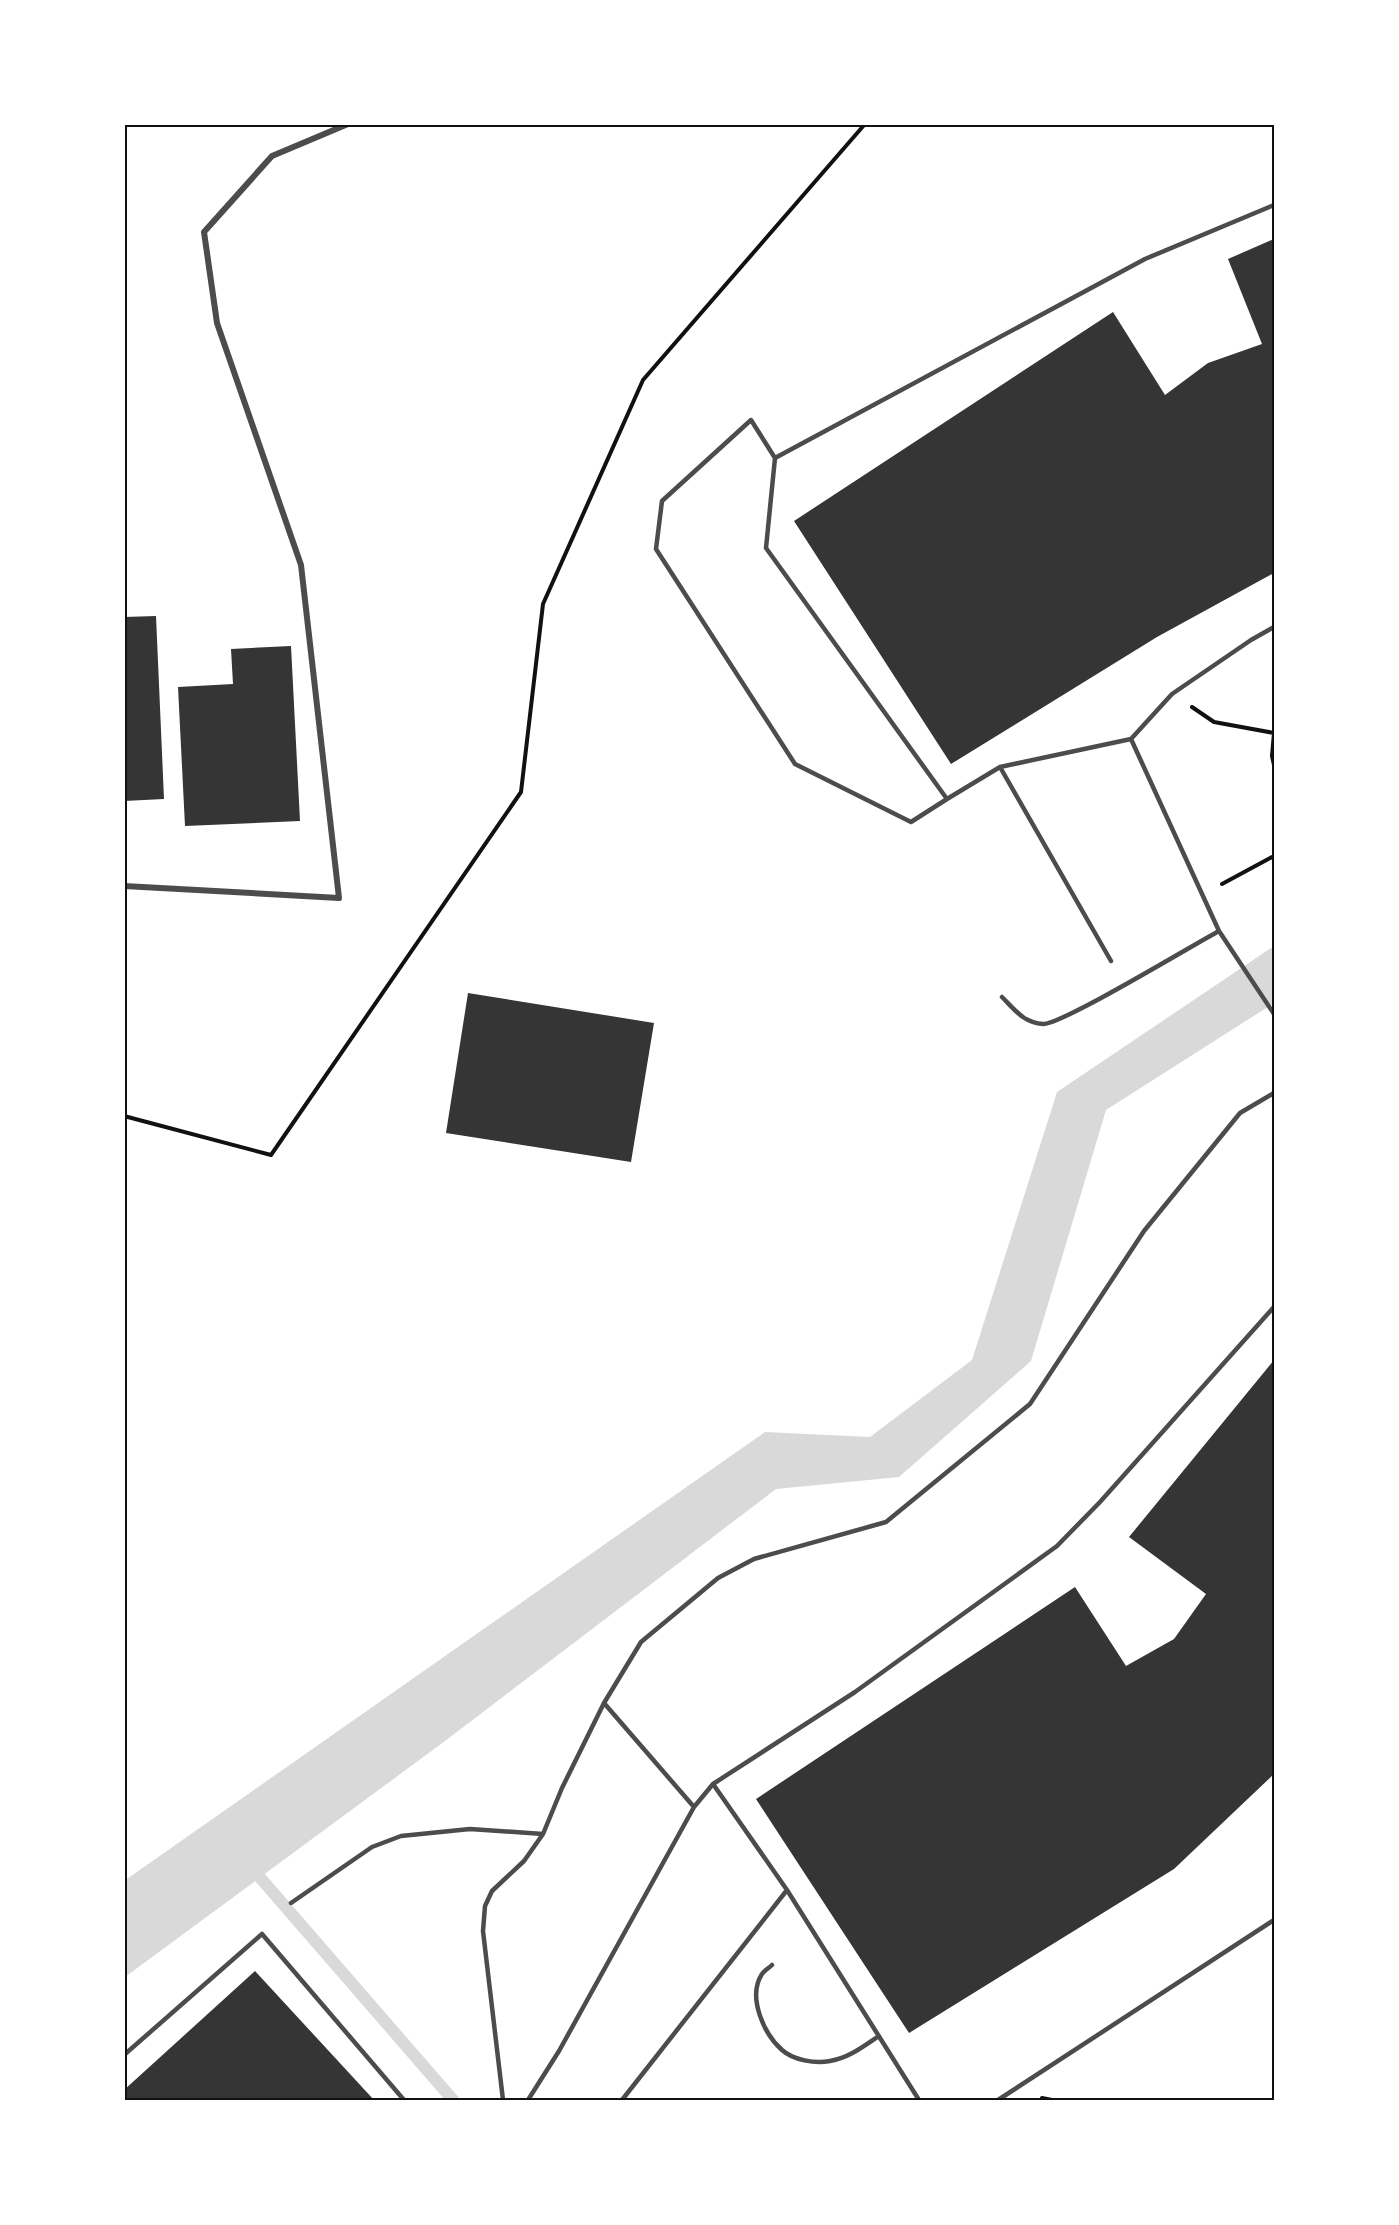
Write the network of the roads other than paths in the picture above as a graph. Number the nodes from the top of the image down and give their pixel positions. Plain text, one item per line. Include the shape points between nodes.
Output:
1 (348, 124) edge
2 (1275, 205) edge
3 (775, 458) junction
4 (1275, 627) edge
5 (1131, 739) junction
6 (1000, 767) junction
7 (947, 799) junction
8 (124, 886) edge
9 (1219, 931) junction
10 (1111, 961) dead end
11 (1002, 997) dead end
12 (1275, 1014) edge
13 (1275, 1093) edge
14 (1275, 1307) edge
15 (604, 1703) junction
16 (713, 1784) junction
17 (694, 1808) junction
18 (543, 1834) junction
19 (787, 1890) junction
20 (291, 1903) dead end
21 (1275, 1920) edge
22 (1272, 1926) edge
23 (772, 1965) dead end
24 (879, 2036) junction
25 (124, 2055) edge
26 (404, 2100) edge
27 (503, 2100) edge
28 (528, 2100) edge
29 (622, 2100) edge
30 (919, 2100) edge
31 (998, 2100) edge

1 - 8 street via 272,156 204,232 218,323 301,565 339,898
2 - 3 lane via 1145,259
3 - 7 lane via 766,548
3 - 7 lane via 751,420 662,501 656,549 795,764 911,822
4 - 5 lane via 1172,694
5 - 6 lane
5 - 9 lane
6 - 7 lane
6 - 10 lane
9 - 11 lane via 1046,1024 1026,1021
9 - 12 lane
13 - 15 lane via 1240,1113 1144,1231 1030,1404 886,1522 754,1559 718,1578 641,1642
14 - 16 lane via 1057,1546 855,1692
15 - 17 lane
15 - 18 lane
16 - 17 lane
16 - 19 lane
17 - 28 lane
18 - 20 lane via 470,1829 401,1836 372,1847
18 - 27 lane via 524,1861 492,1891 485,1906 483,1931
19 - 24 lane
19 - 29 lane
21 - 22 lane
22 - 31 lane
23 - 24 lane via 762,1974 757,1989 758,2012 783,2051 804,2061 830,2061 853,2054
24 - 30 lane
25 - 26 lane via 262,1934

